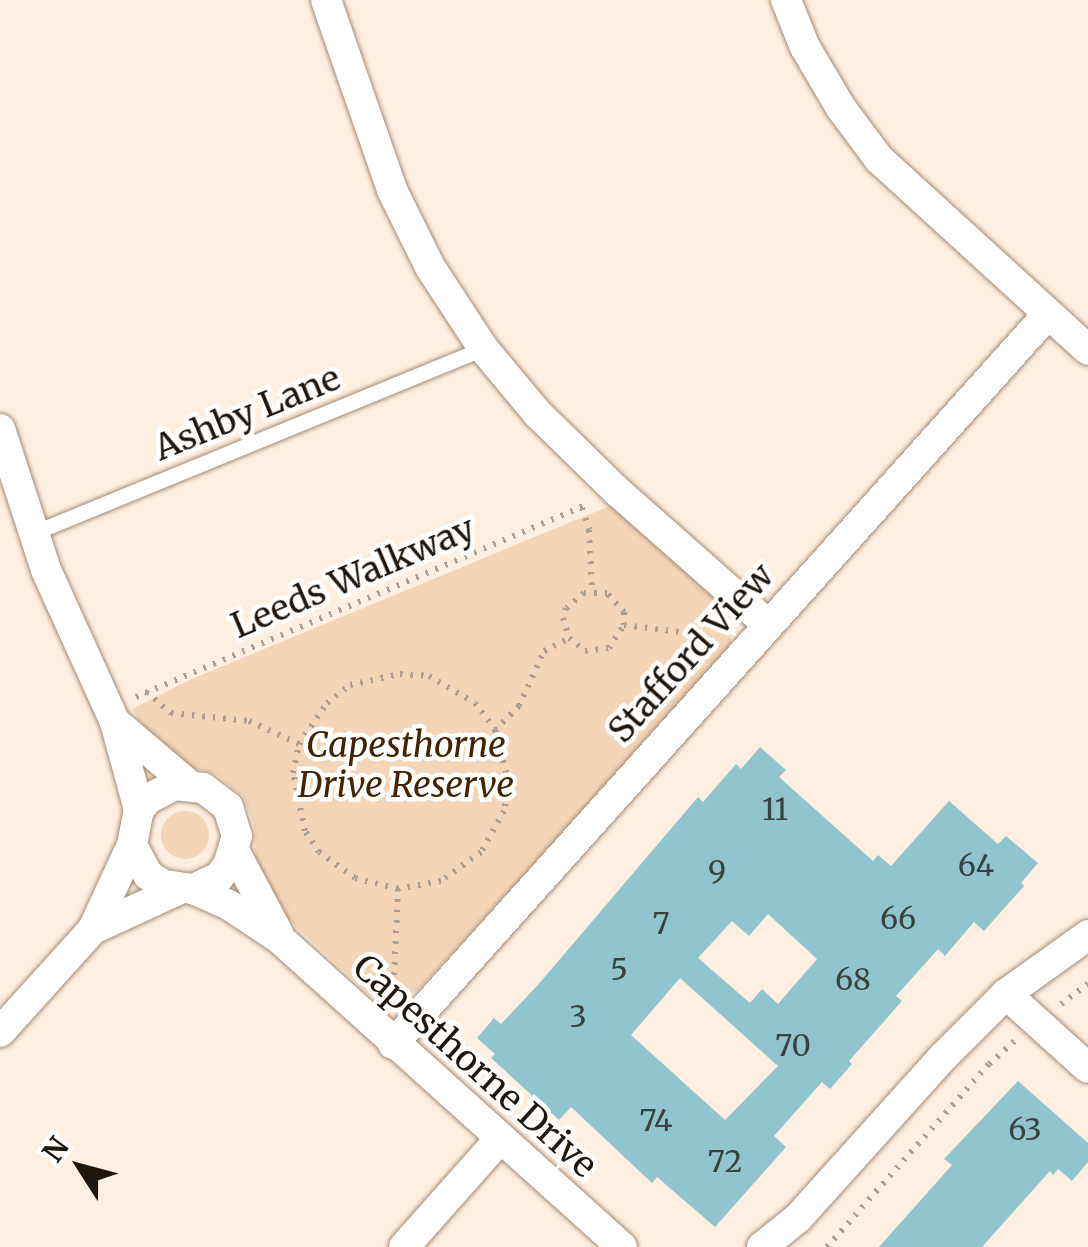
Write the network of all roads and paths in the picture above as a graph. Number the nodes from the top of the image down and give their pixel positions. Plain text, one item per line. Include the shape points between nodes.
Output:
1 (326, 0) edge
2 (786, 0) edge
3 (1048, 314) junction
4 (483, 348) junction
5 (1088, 350) edge
6 (2, 441) edge
7 (618, 492) junction
8 (582, 508) junction
9 (33, 533) junction
10 (592, 591) junction
11 (766, 624) junction
12 (624, 625) junction
13 (689, 634) dead end
14 (569, 638) junction
15 (146, 692) junction
16 (112, 715) junction
17 (495, 730) junction
18 (298, 744) junction
19 (188, 784) junction
20 (139, 810) junction
21 (132, 845) junction
22 (234, 852) junction
23 (186, 889) junction
24 (398, 889) junction
25 (93, 929) junction
26 (1088, 935) edge
27 (280, 939) junction
28 (1088, 984) edge
29 (1006, 994) junction
30 (1038, 1023) junction
31 (0, 1032) edge
32 (382, 1034) junction
33 (1088, 1068) edge
34 (500, 1139) junction
35 (798, 1218) junction
36 (404, 1247) edge
37 (622, 1247) edge
38 (762, 1247) edge
39 (784, 1247) edge
40 (827, 1247) edge

1 - 4 street via 392,190 430,267
2 - 3 street via 805,48 879,159
3 - 5 street
3 - 11 street, Stafford View
4 - 7 street via 538,414
4 - 9 lane, Ashby Lane
6 - 9 street
7 - 8 path, Leeds Walkway
7 - 11 street
8 - 10 path
8 - 15 path, Leeds Walkway
9 - 16 street
10 - 12 path via 617,602
10 - 14 path via 566,608
11 - 32 street, Stafford View
12 - 13 path
12 - 14 path via 609,648 597,652
14 - 17 path via 537,660 519,706
15 - 16 path, Leeds Walkway
15 - 18 path via 171,713 249,722
16 - 19 street
16 - 20 street
17 - 18 path via 476,702 452,686 400,674 350,685 310,722
17 - 24 path via 509,783 495,833 463,869 419,888
18 - 24 path via 293,773 305,831 335,866
19 - 20 street via 160,790
19 - 22 street via 228,807 237,836
20 - 21 street
21 - 23 street via 148,876
21 - 25 street
22 - 23 street via 219,876
22 - 27 street, Capesthorne Drive
23 - 25 street
23 - 27 street, Capesthorne Drive via 229,905
24 - 32 path via 394,995
25 - 31 street
26 - 29 street
27 - 32 street, Capesthorne Drive
28 - 30 path
29 - 30 street
29 - 35 street
30 - 33 street
30 - 40 path via 989,1064
32 - 34 street, Capesthorne Drive
34 - 36 street
34 - 37 street, Capesthorne Drive
35 - 38 street
35 - 39 street

